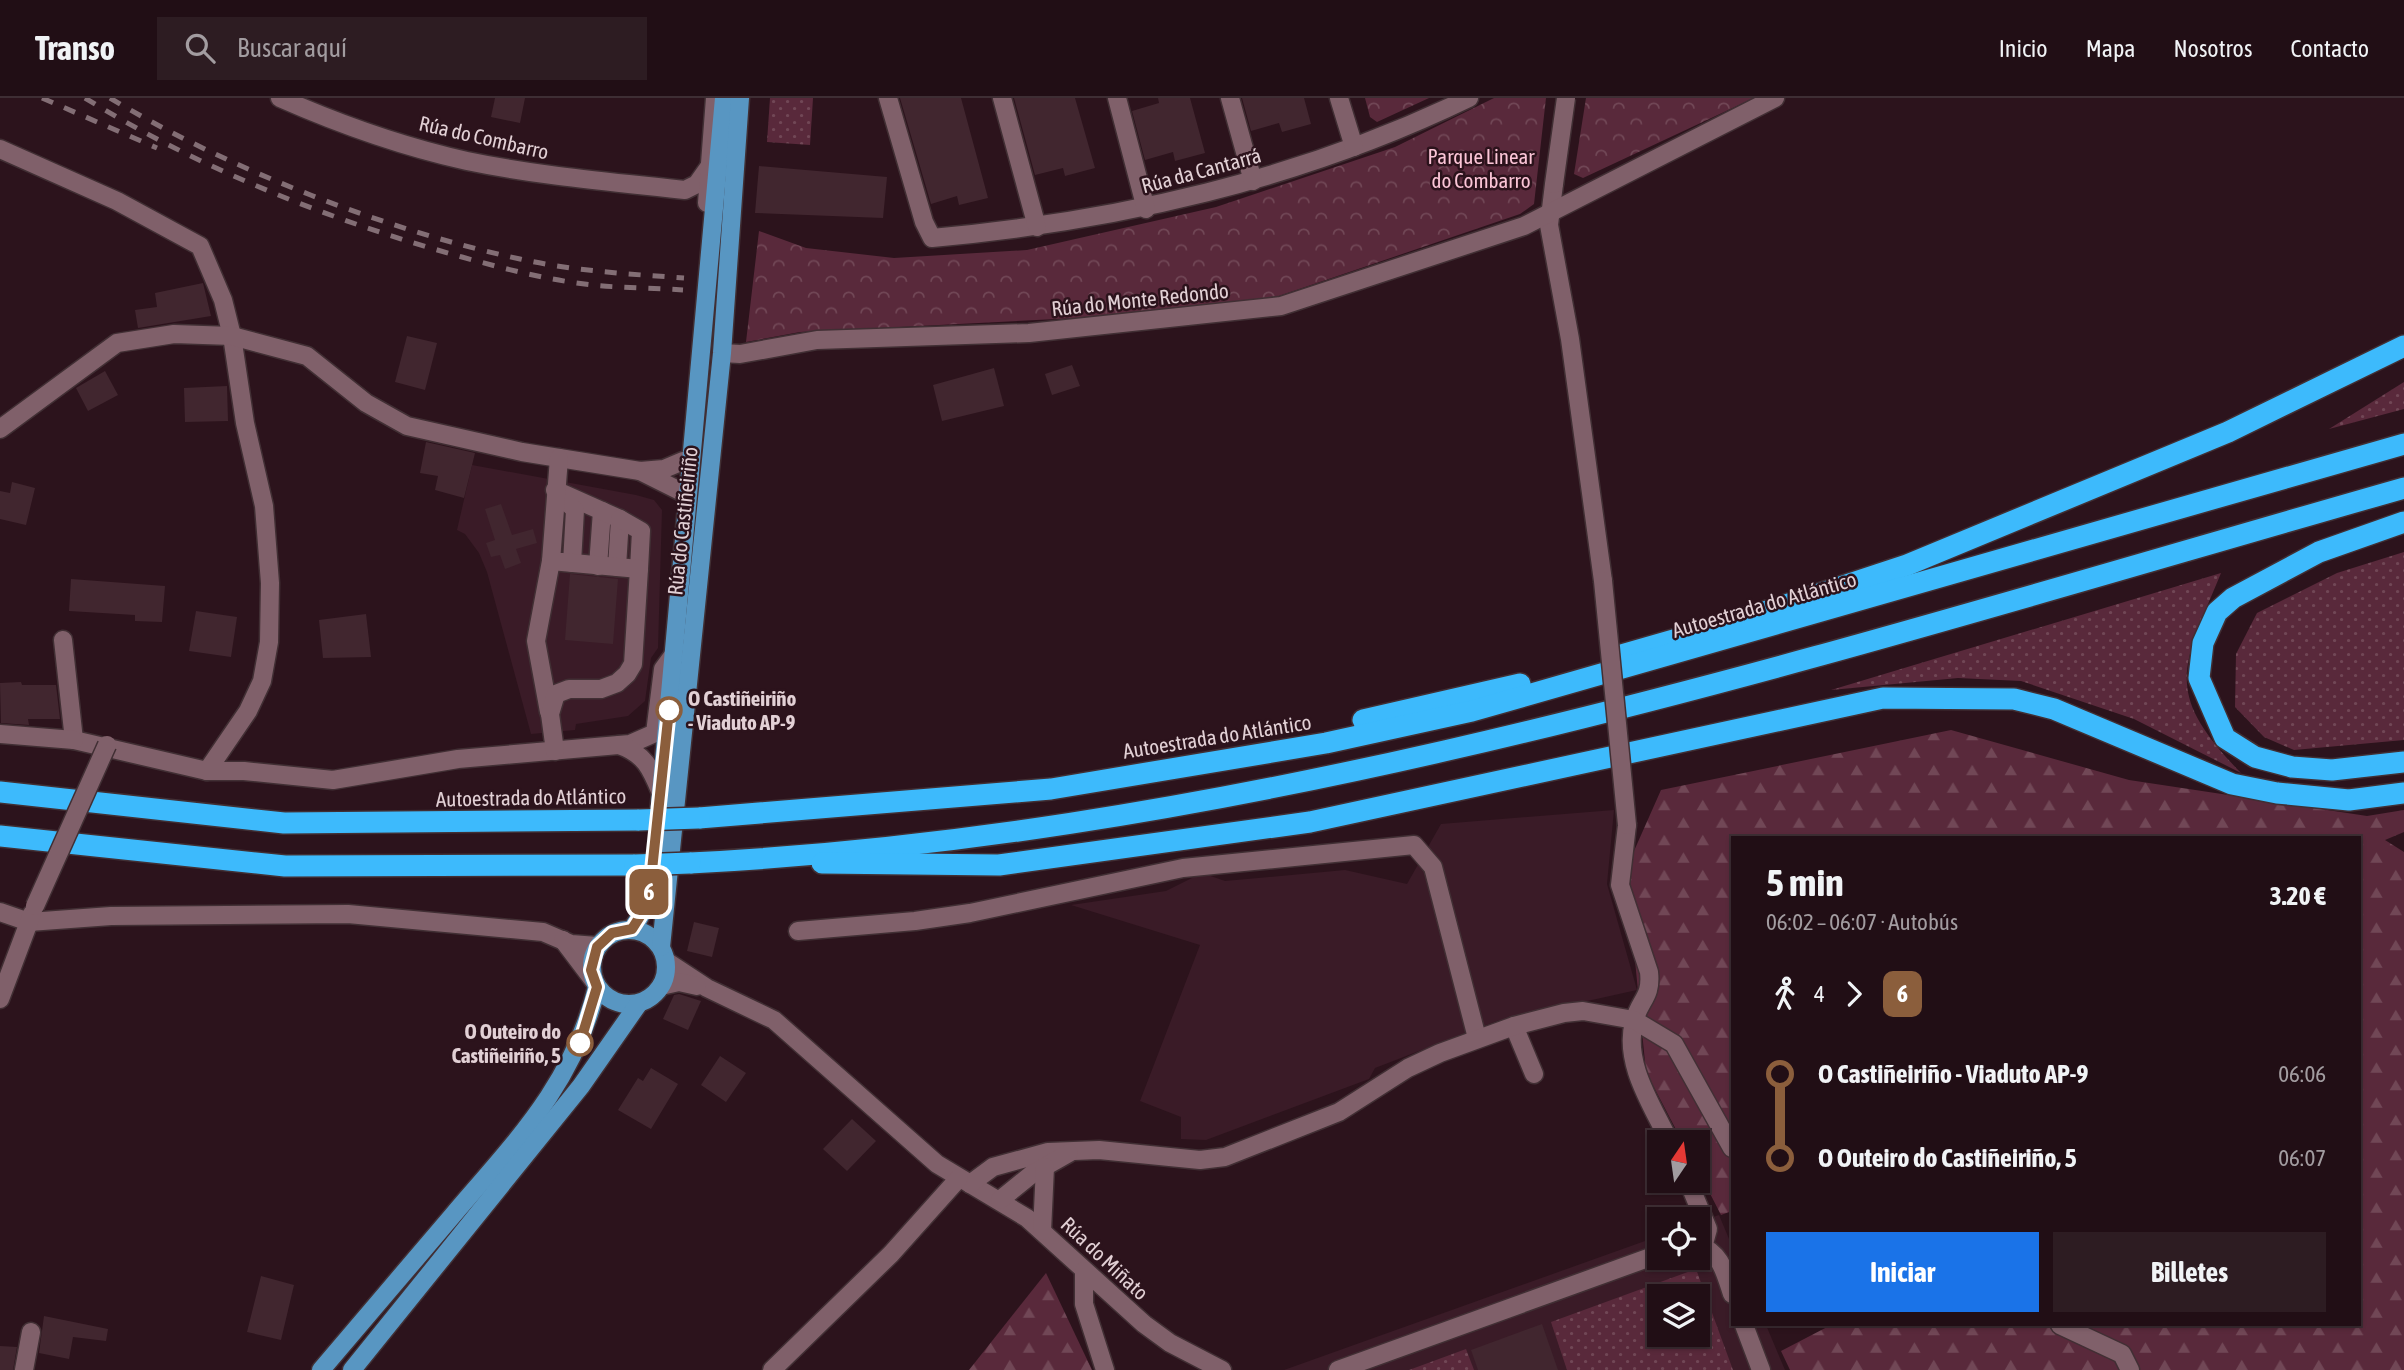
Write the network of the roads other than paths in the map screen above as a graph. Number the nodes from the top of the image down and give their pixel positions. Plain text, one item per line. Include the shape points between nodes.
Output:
1 (279, 98) edge
2 (715, 98) edge
3 (724, 98) edge
4 (740, 98) edge
5 (888, 98) edge
6 (1002, 98) edge
7 (1117, 98) edge
8 (1230, 98) edge
9 (1339, 98) edge
10 (1469, 98) edge
11 (1566, 98) edge
12 (1775, 98) edge
13 (1354, 147) junction
14 (0, 149) edge
15 (709, 167) junction
16 (1253, 181) junction
17 (685, 190) junction
18 (1146, 209) junction
19 (1549, 214) junction
20 (706, 224) junction
21 (1037, 227) junction
22 (232, 336) junction
23 (2404, 346) edge
24 (722, 353) junction
25 (0, 429) edge
26 (2404, 444) edge
27 (559, 458) junction
28 (682, 461) junction
29 (640, 471) junction
30 (2404, 488) edge
31 (555, 490) junction
32 (680, 491) junction
33 (602, 511) junction
34 (620, 519) junction
35 (2404, 522) edge
36 (551, 561) junction
37 (572, 563) junction
38 (598, 566) junction
39 (617, 567) junction
40 (639, 569) junction
41 (680, 601) junction
42 (63, 640) dead end
43 (674, 654) junction
44 (550, 714) junction
45 (654, 733) junction
46 (0, 734) edge
47 (74, 740) junction
48 (107, 745) junction
49 (619, 745) junction
50 (555, 751) junction
51 (2404, 762) edge
52 (1175, 768) junction
53 (207, 771) junction
54 (657, 785) junction
55 (0, 792) edge
56 (2404, 793) edge
57 (0, 836) edge
58 (697, 863) junction
59 (0, 912) edge
60 (32, 914) junction
61 (632, 929) junction
62 (798, 931) dead end
63 (563, 940) junction
64 (597, 947) junction
65 (663, 954) junction
66 (596, 984) junction
67 (661, 986) junction
68 (707, 988) junction
69 (0, 999) edge
70 (639, 1003) junction
71 (1634, 1020) junction
72 (1514, 1026) junction
73 (1478, 1038) junction
74 (1534, 1074) dead end
75 (1664, 1130) edge
76 (1731, 1145) edge
77 (1072, 1152) junction
78 (1045, 1167) junction
79 (965, 1181) junction
80 (1000, 1200) junction
81 (1042, 1231) junction
82 (1710, 1253) edge
83 (1647, 1258) edge
84 (1084, 1271) junction
85 (1731, 1291) edge
86 (1744, 1326) edge
87 (2062, 1326) edge
88 (31, 1332) dead end
89 (353, 1333) junction
90 (355, 1367) edge
91 (24, 1370) edge
92 (321, 1370) edge
93 (330, 1370) edge
94 (772, 1370) edge
95 (1105, 1370) edge
96 (1222, 1370) edge
97 (1338, 1370) edge
98 (1761, 1370) edge
99 (2130, 1370) edge

1 - 17 street, Rúa do Combarro via 323,117 466,160 561,177
2 - 15 street
3 - 41 main road, Rúa do Castiñeiriño
4 - 24 main road, Rúa do Castiñeiriño
5 - 21 street, Rúa da Cantarrá via 932,238
6 - 21 street
7 - 18 street
8 - 16 street
9 - 13 street
10 - 13 street, Rúa da Cantarrá
11 - 19 street, bridge
12 - 19 street, Rúa do Monte Redondo
13 - 16 street, Rúa da Cantarrá
14 - 22 street via 117,201 200,246 223,300
15 - 17 street via 697,184
15 - 20 street
16 - 18 street, Rúa da Cantarrá
17 - 20 street via 696,201
18 - 21 street, Rúa da Cantarrá
19 - 24 street, Rúa do Monte Redondo via 1375,277 1270,308 1030,333 807,341 740,354
19 - 71 street, bridge via 1603,581 1627,825 1620,885 1649,972 1648,996
20 - 28 street
22 - 25 street via 174,334 117,343
22 - 27 street via 307,356 366,403 407,426
22 - 53 street via 264,506 269,642 262,681
23 - 52 highway via 2228,432 1907,565 1722,626 1522,683
24 - 65 main road, Rúa do Castiñeiriño
26 - 52 highway, Autoestrada do Atlántico via 1472,711 1326,743
27 - 29 street
27 - 31 street
28 - 29 street via 664,469
28 - 32 street
29 - 32 street
30 - 58 highway via 1702,689 1484,742 1265,789 978,837
31 - 33 street
31 - 36 street
31 - 37 street via 575,510
32 - 41 street via 673,567
33 - 34 street
33 - 38 street
34 - 39 street
34 - 40 street via 641,531
35 - 51 highway via 2319,552 2232,598 2217,612 2203,643 2199,678 2225,738 2255,757 2292,767 2332,770
36 - 37 street
36 - 44 street via 536,641
37 - 38 street
38 - 39 street
39 - 40 street
40 - 44 street via 633,664 617,683 556,694
41 - 43 main road, Rúa do Castiñeiriño
42 - 47 street
43 - 45 street via 663,669
43 - 54 main road, Rúa do Castiñeiriño
44 - 50 street
45 - 49 street
45 - 54 street
46 - 47 street
47 - 48 street
48 - 53 street
48 - 60 street, bridge
49 - 50 street
49 - 54 street via 646,760
50 - 53 street via 458,760 333,780
52 - 55 highway, Autoestrada do Atlántico, bridge via 1051,789 639,820 284,823
54 - 61 main road, Rúa do Castiñeiriño via 650,889
56 - 58 highway via 2349,800 2277,793 2232,784 2054,709 2014,699 1883,698 1324,819 999,865
57 - 58 highway, bridge via 285,866
59 - 60 street
60 - 63 street via 348,914 488,925 543,932
60 - 69 street
61 - 64 main road via 612,933
61 - 65 main road via 644,932
62 - 73 street via 970,913 1183,868 1414,845 1433,867
63 - 64 street
63 - 66 street
64 - 66 main road via 592,958
65 - 67 main road
65 - 68 street, Rúa do Miñato
66 - 70 main road via 620,1003
66 - 89 main road via 586,1029 562,1080
67 - 68 street, Rúa do Miñato via 679,982
67 - 70 main road
68 - 79 street, Rúa do Miñato via 774,1020 930,1158
70 - 90 main road via 581,1086
71 - 72 street via 1583,1011
71 - 75 street via 1631,1058
71 - 76 street via 1674,1044
72 - 73 street
72 - 74 street
73 - 77 street via 1408,1068 1339,1112 1225,1157 1200,1160 1099,1150
77 - 78 street
77 - 79 street via 1009,1161
78 - 80 street
78 - 81 street
79 - 80 street, Rúa do Miñato
79 - 94 street
80 - 81 street, Rúa do Miñato
81 - 84 street, Rúa do Miñato
82 - 85 street via 1719,1259
83 - 97 street
84 - 95 street via 1084,1304
84 - 96 street, Rúa do Miñato via 1170,1343
86 - 98 street
87 - 99 street via 2122,1354
88 - 91 street
89 - 92 main road
89 - 93 street

